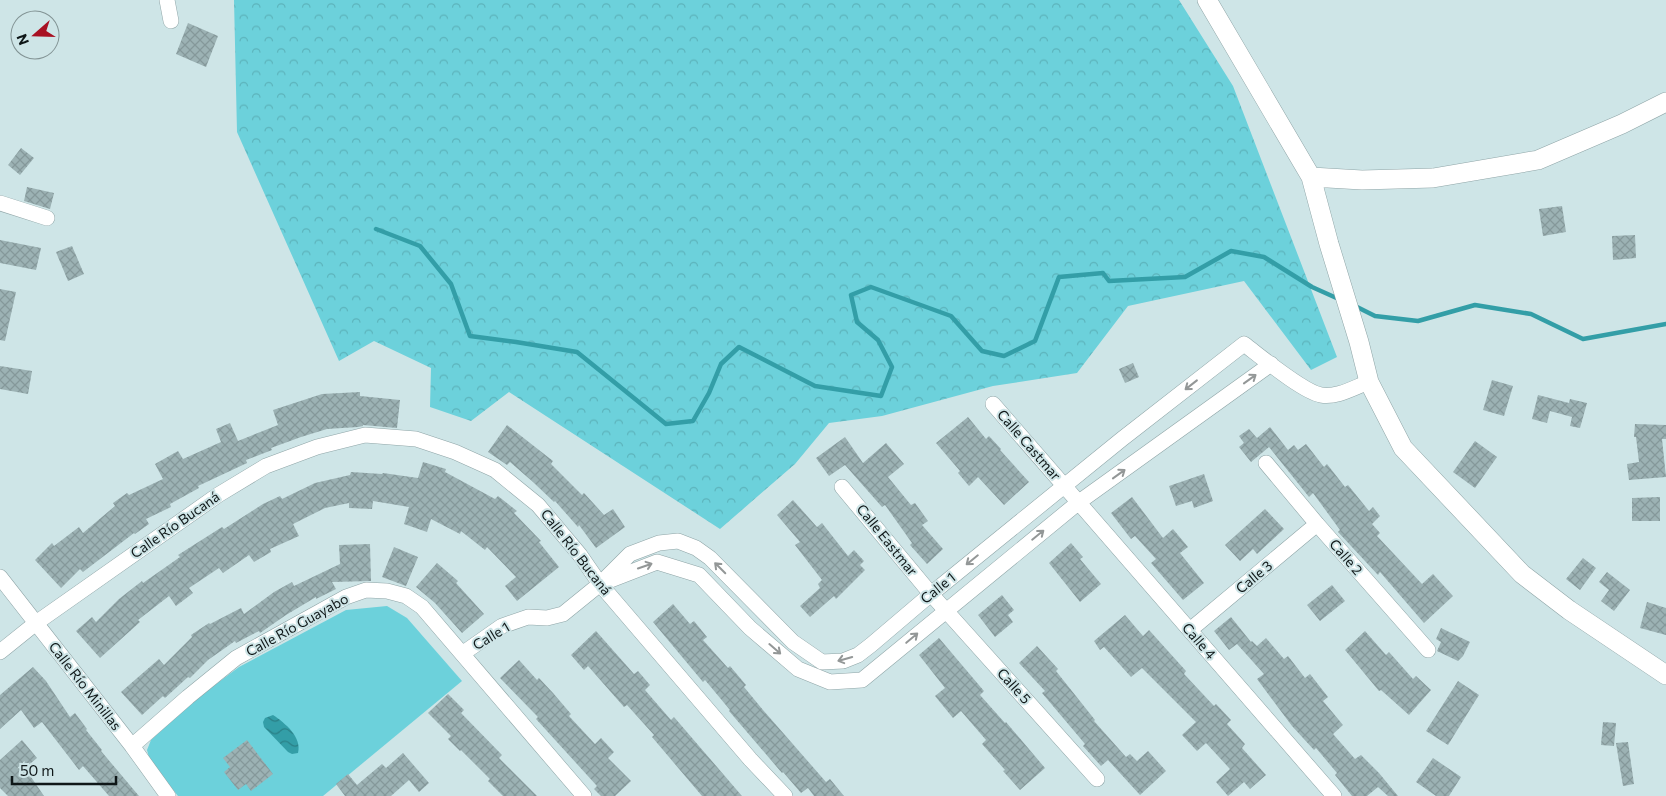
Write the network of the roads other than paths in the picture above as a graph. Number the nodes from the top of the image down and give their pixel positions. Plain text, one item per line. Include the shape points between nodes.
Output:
1 (168, 0) edge
2 (1208, 0) edge
3 (171, 21) dead end
4 (1666, 102) edge
5 (1311, 177) junction
6 (0, 203) edge
7 (47, 218) dead end
8 (1271, 364) junction
9 (1369, 382) junction
10 (993, 404) dead end
11 (1266, 463) dead end
12 (842, 486) dead end
13 (1065, 486) junction
14 (1079, 502) junction
15 (1318, 524) junction
16 (0, 577) edge
17 (600, 584) junction
18 (931, 594) junction
19 (946, 610) junction
20 (36, 623) junction
21 (1190, 630) junction
22 (1428, 650) dead end
23 (0, 652) edge
24 (462, 654) junction
25 (1666, 675) edge
26 (132, 746) junction
27 (1097, 779) dead end
28 (168, 796) edge
29 (584, 796) edge
30 (785, 796) edge
31 (1334, 796) edge

1 - 3 street
2 - 5 street
4 - 5 street via 1538,160 1433,178 1362,180
5 - 9 street
6 - 7 street
8 - 9 street, Calle 1 via 1320,395 1338,394
8 -> 13 street, Calle 1 via 1244,344
14 -> 8 street, Calle 1
9 - 25 street via 1403,448 1522,574
10 - 13 street, Calle Castmar
11 - 15 street, Calle 2
12 - 18 street, Calle Eastmar
13 - 14 street, Calle 4
13 -> 18 street, Calle 1
19 -> 14 street, Calle 1
14 - 21 street, Calle 4
15 - 21 street, Calle 3
15 - 22 street, Calle 2
16 - 20 street, Calle Río Minillas
18 -> 17 street, Calle 1 via 858,655 843,661 822,662 793,642 710,558 678,541 659,543 630,554
17 -> 19 street, Calle 1 via 657,562 698,575 750,628 798,669 830,682 862,680
17 - 20 street, Calle Río Bucaná via 538,505 495,470 456,452 416,439 365,435 316,447 266,466 218,495
17 - 24 street, Calle 1 via 563,614 547,618 528,617 502,626
17 - 30 street, Calle Río Bucaná
18 - 19 street, Calle 5
19 - 27 street, Calle 5
20 - 23 street, Calle Río Bucaná
20 - 26 street, Calle Río Minillas
21 - 31 street, Calle 4
24 - 26 street, Calle Río Guayabo via 422,607 406,596 366,590 346,596 236,658
24 - 29 street, Calle Río Guayabo
26 - 28 street, Calle Río Minillas

